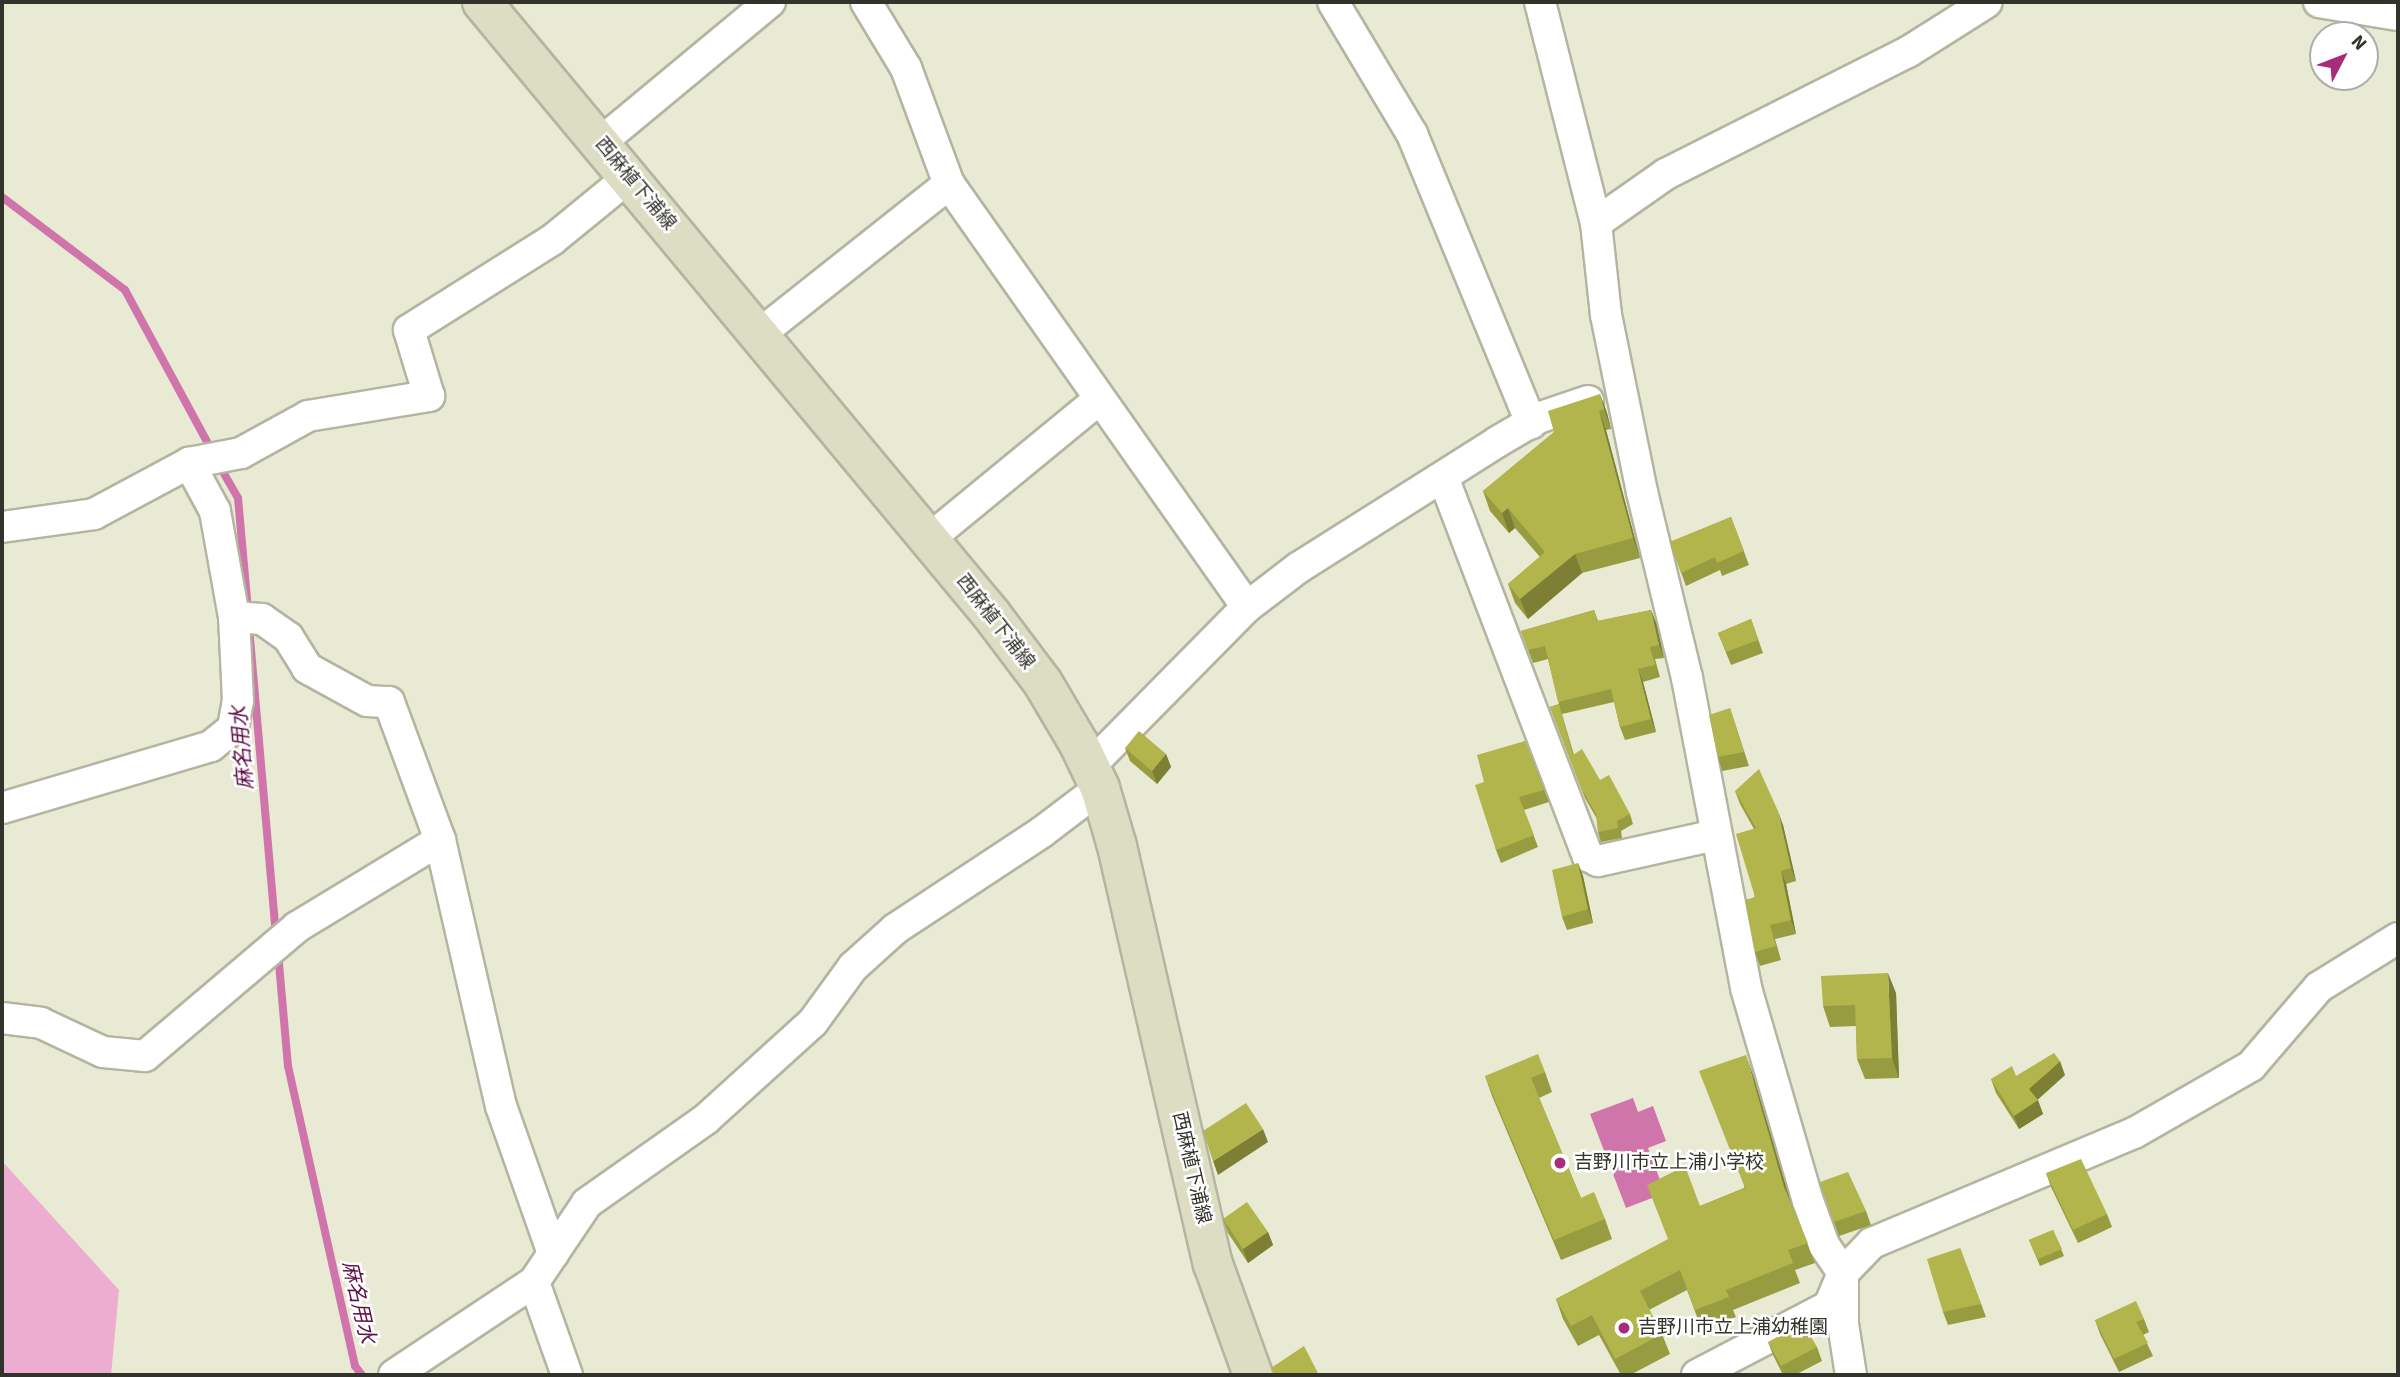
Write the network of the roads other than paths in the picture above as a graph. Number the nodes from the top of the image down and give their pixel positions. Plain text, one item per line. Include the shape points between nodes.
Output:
1 (482, 2) edge
2 (770, 2) edge
3 (866, 2) edge
4 (1333, 2) edge
5 (1540, 2) edge
6 (1987, 2) edge
7 (2319, 2) edge
8 (2398, 15) edge
9 (600, 143) junction
10 (629, 177) junction
11 (949, 184) junction
12 (1596, 223) junction
13 (761, 333) junction
14 (1622, 390) junction
15 (1098, 400) junction
16 (1531, 422) junction
17 (189, 463) junction
18 (1443, 477) junction
19 (2, 527) edge
20 (929, 539) junction
21 (1247, 607) junction
22 (248, 618) junction
23 (1095, 777) junction
24 (2, 807) edge
25 (1716, 835) junction
26 (440, 840) junction
27 (2398, 938) edge
28 (2, 1018) edge
29 (553, 1254) junction
30 (1843, 1273) junction
31 (534, 1282) junction
32 (394, 1375) edge
33 (567, 1375) edge
34 (1253, 1375) edge
35 (1698, 1375) edge
36 (1851, 1375) edge

1 - 9 main road, 西麻植下浦線
2 - 9 street
3 - 11 street via 905,68
4 - 16 street via 1412,134
5 - 12 street
6 - 12 street via 1908,52 1666,174
7 - 8 street
9 - 10 main road, 西麻植下浦線
10 - 13 main road, 西麻植下浦線
10 - 17 street via 552,240 409,330 429,396 308,416 241,453
11 - 13 street
11 - 15 street
12 - 14 street via 1606,315
13 - 20 main road, 西麻植下浦線
14 - 16 street
14 - 25 street
15 - 20 street
15 - 21 street
16 - 18 street
17 - 19 street via 93,514
17 - 22 street via 215,511
18 - 21 street via 1298,568
18 - 25 street via 1588,856 1598,861
20 - 23 main road, 西麻植下浦線 via 1043,683
21 - 23 street
22 - 24 street via 233,728 211,746
22 - 26 street via 288,637 307,668 368,701 389,702
23 - 29 street via 1042,832 895,929 853,967 813,1022 706,1119 587,1203
23 - 34 main road, 西麻植下浦線 via 1213,1264
25 - 30 street via 1746,988 1776,1097 1824,1245
26 - 28 street via 297,927 145,1056 103,1052 41,1023
26 - 29 street via 501,1106
27 - 30 street via 2319,987 2251,1066 2134,1133 1872,1243
29 - 31 street
30 - 35 street via 1829,1306
30 - 36 street via 1843,1324
31 - 32 street
31 - 33 street

